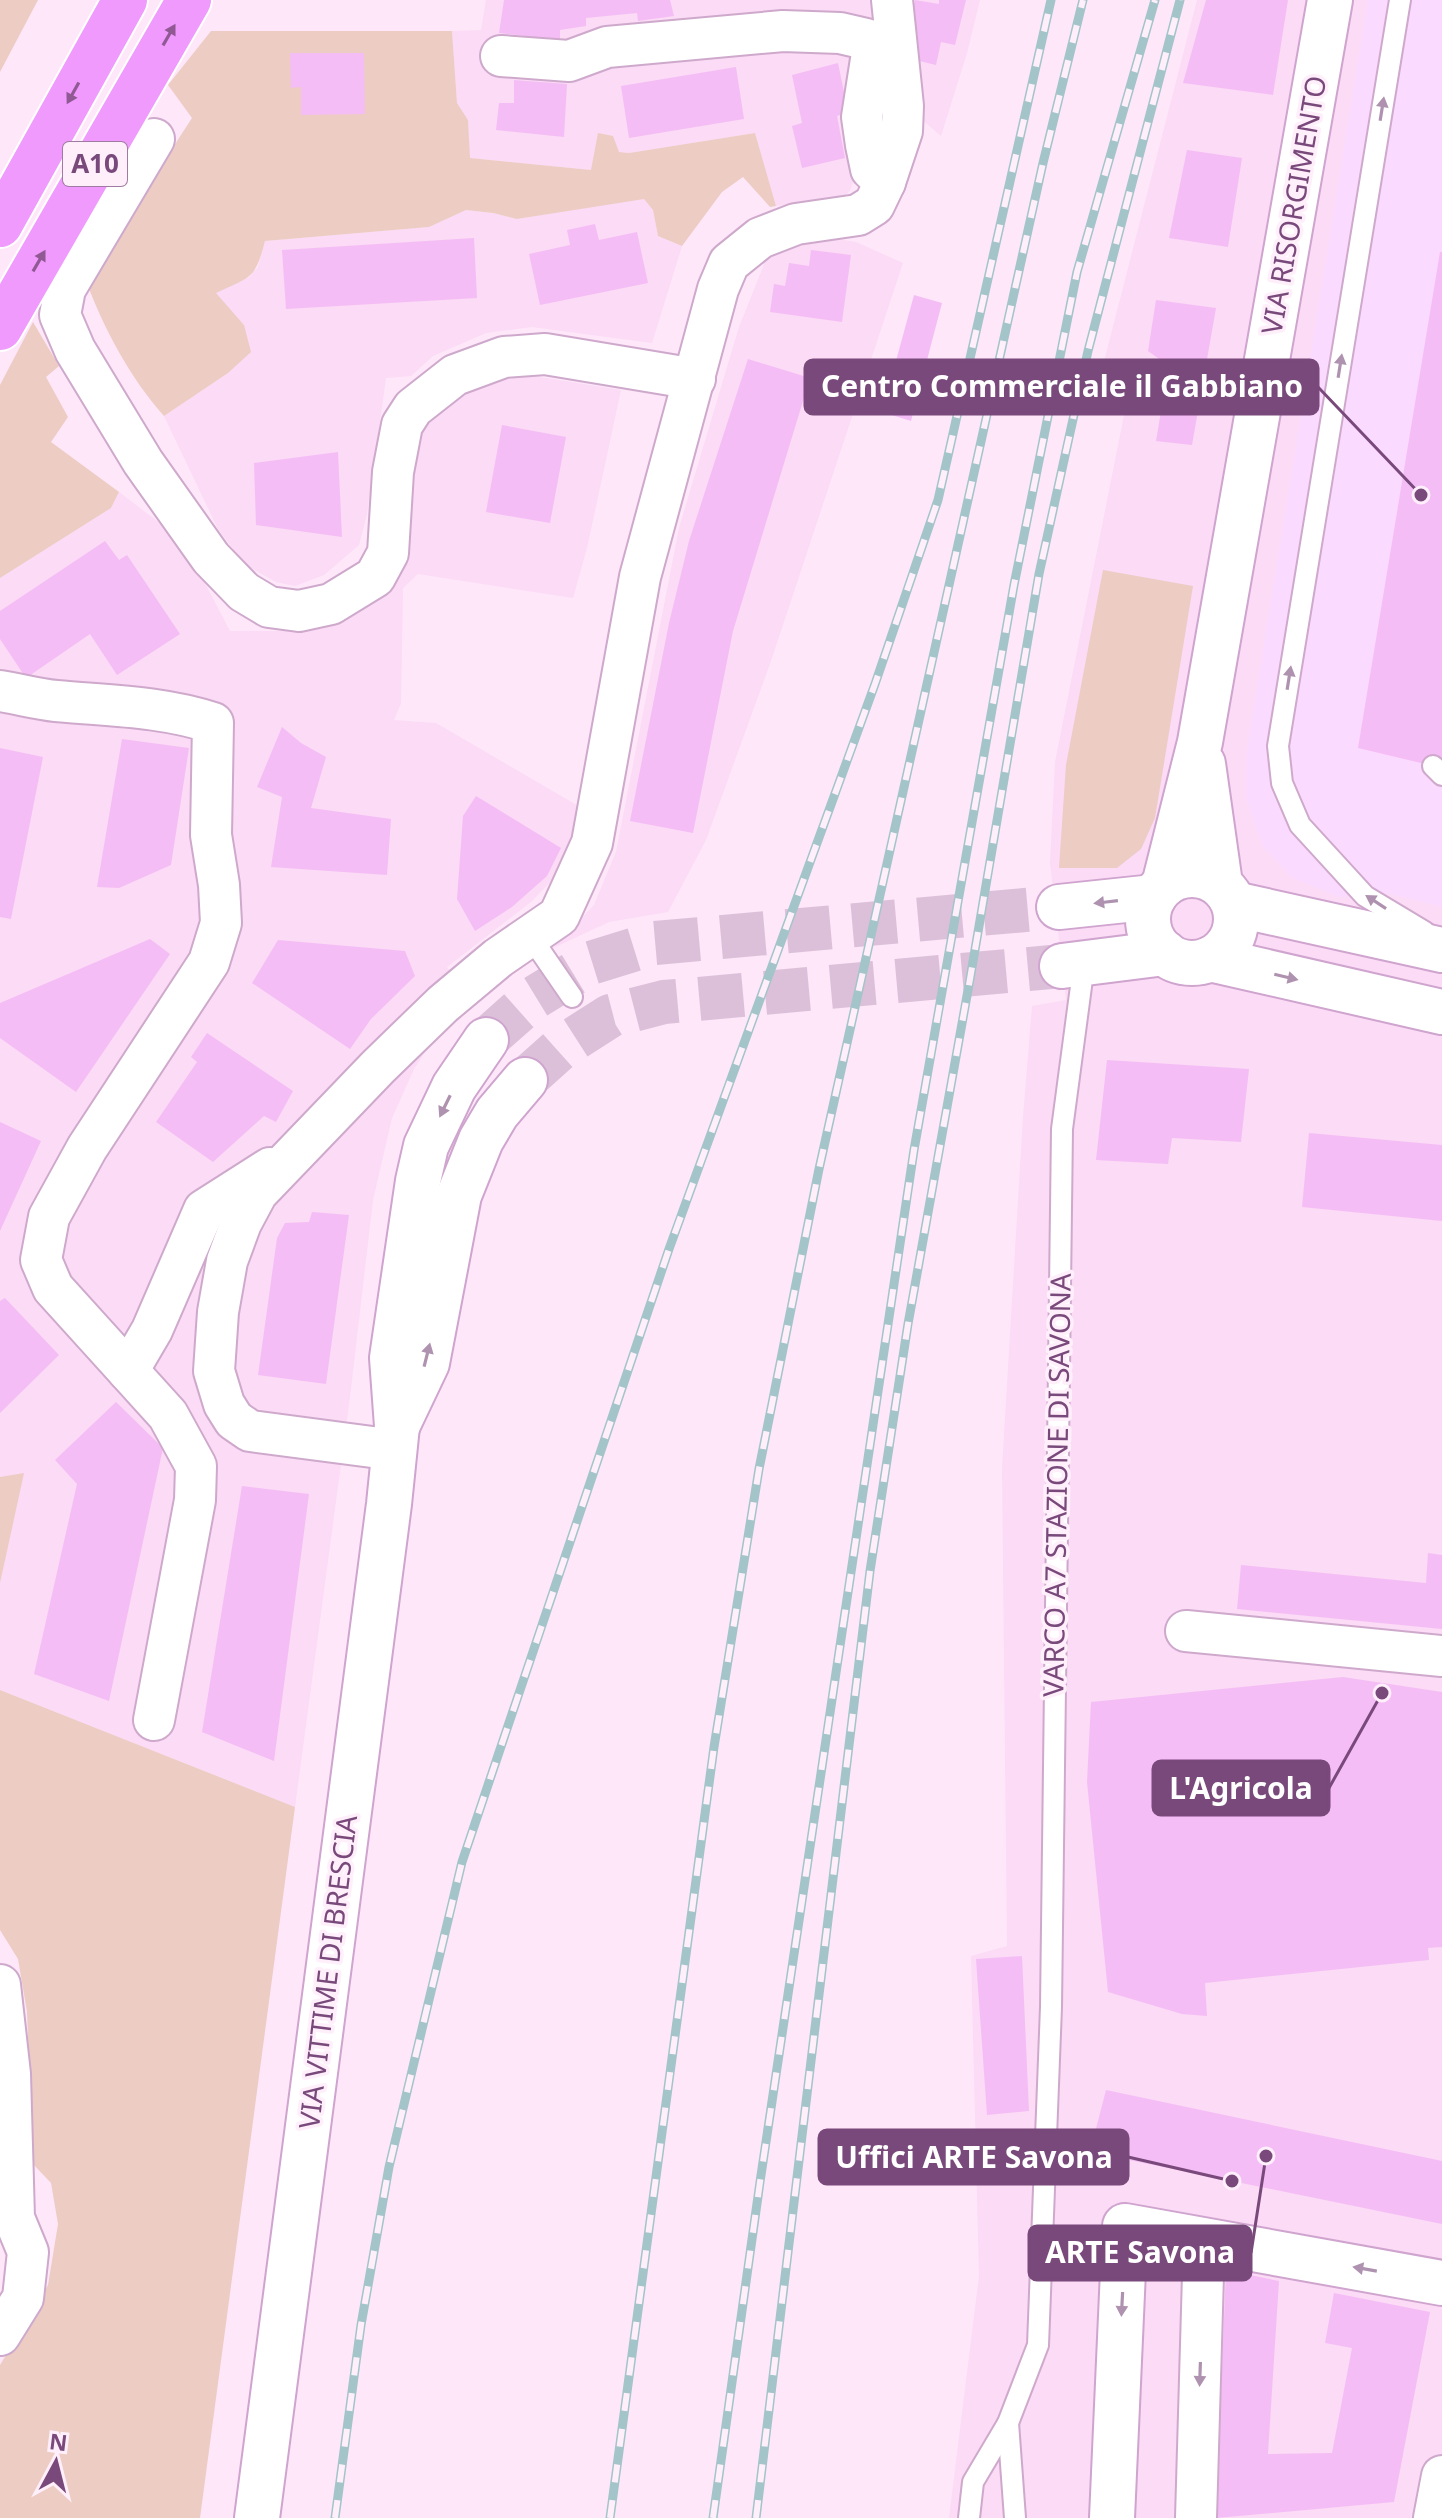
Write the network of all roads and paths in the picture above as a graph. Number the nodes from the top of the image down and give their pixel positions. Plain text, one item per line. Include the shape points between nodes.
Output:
1 (125, 0) edge
2 (189, 0) edge
3 (892, 0) edge
4 (1330, 0) edge
5 (1400, 0) edge
6 (784, 16) edge
7 (501, 56) dead end
8 (154, 139) dead end
9 (885, 182) junction
10 (0, 225) edge
11 (0, 328) edge
12 (695, 379) junction
13 (0, 691) edge
14 (1200, 742) junction
15 (1159, 891) junction
16 (1227, 894) junction
17 (1059, 907) tunnel mouth
18 (530, 936) junction
19 (1442, 943) edge
20 (1442, 950) edge
21 (1165, 953) junction
22 (1210, 959) junction
23 (1073, 965) joint
24 (572, 997) dead end
25 (1442, 1012) edge
26 (486, 1040) tunnel mouth
27 (525, 1080) tunnel mouth
28 (290, 1156) junction
29 (128, 1371) junction
30 (396, 1438) junction
31 (1186, 1631) dead end
32 (1442, 1656) edge
33 (154, 1720) dead end
34 (0, 1985) edge
35 (1204, 2240) junction
36 (1442, 2283) edge
37 (0, 2335) edge
38 (1008, 2423) junction
39 (1442, 2476) edge
40 (257, 2518) edge
41 (969, 2518) edge
42 (1015, 2518) edge
43 (1112, 2518) edge
44 (1196, 2518) edge
45 (1434, 2518) edge

1 -> 10 highway, A10
11 -> 2 highway, A10
3 - 9 street via 903,106 902,131
4 - 14 street, VIA RISORGIMENTO
19 -> 5 lane via 1365,896 1300,825 1282,783 1278,746
6 - 7 street via 607,47 569,61
6 - 9 street via 866,39 872,53 862,117 871,169
8 - 12 street via 65,289 60,315 75,350 185,522 244,592 269,607 299,611 331,604 375,577 388,553 402,425 413,408 455,375 504,357 545,354
9 - 12 street via 874,205 858,215 796,224 760,238 729,263
12 - 18 street via 640,577 592,843 559,916
13 - 29 street via 55,701 132,705 213,723 211,835 221,923 209,962 87,1148 49,1217 41,1260 53,1288
14 - 15 street, VIA RISORGIMENTO
14 - 16 street, VIA RISORGIMENTO
15 - 16 street via 1177,877 1192,875 1207,877
15 -> 17 street
15 - 21 street via 1149,909 1150,933
16 - 20 street
16 - 22 street via 1237,917 1235,930 1222,952
18 - 24 lane
18 - 28 street via 443,1004
21 - 22 street via 1187,962
21 - 23 street
22 -> 25 street
23 - 38 lane, VARCO A7 STAZIONE DI SAVONA via 1062,1129 1051,2007 1038,2345
26 -> 30 street, VIA VITTIME DI BRESCIA via 454,1087 426,1146 418,1181 392,1358
30 -> 27 street, VIA VITTIME DI BRESCIA via 427,1363 459,1195 481,1140
28 - 29 street via 204,1210 152,1330
28 - 30 street via 257,1193 227,1261 214,1371 224,1404 250,1431
29 - 33 street via 168,1415 196,1466 195,1500
30 - 40 street, VIA VITTIME DI BRESCIA
31 - 32 street
34 - 37 street via 10,2074 14,2218 28,2252 23,2298
36 -> 35 street
35 -> 43 street via 1125,2226
35 -> 44 street
38 - 41 lane, VARCO A7 STAZIONE DI SAVONA via 973,2482
38 - 42 lane
39 - 45 street

